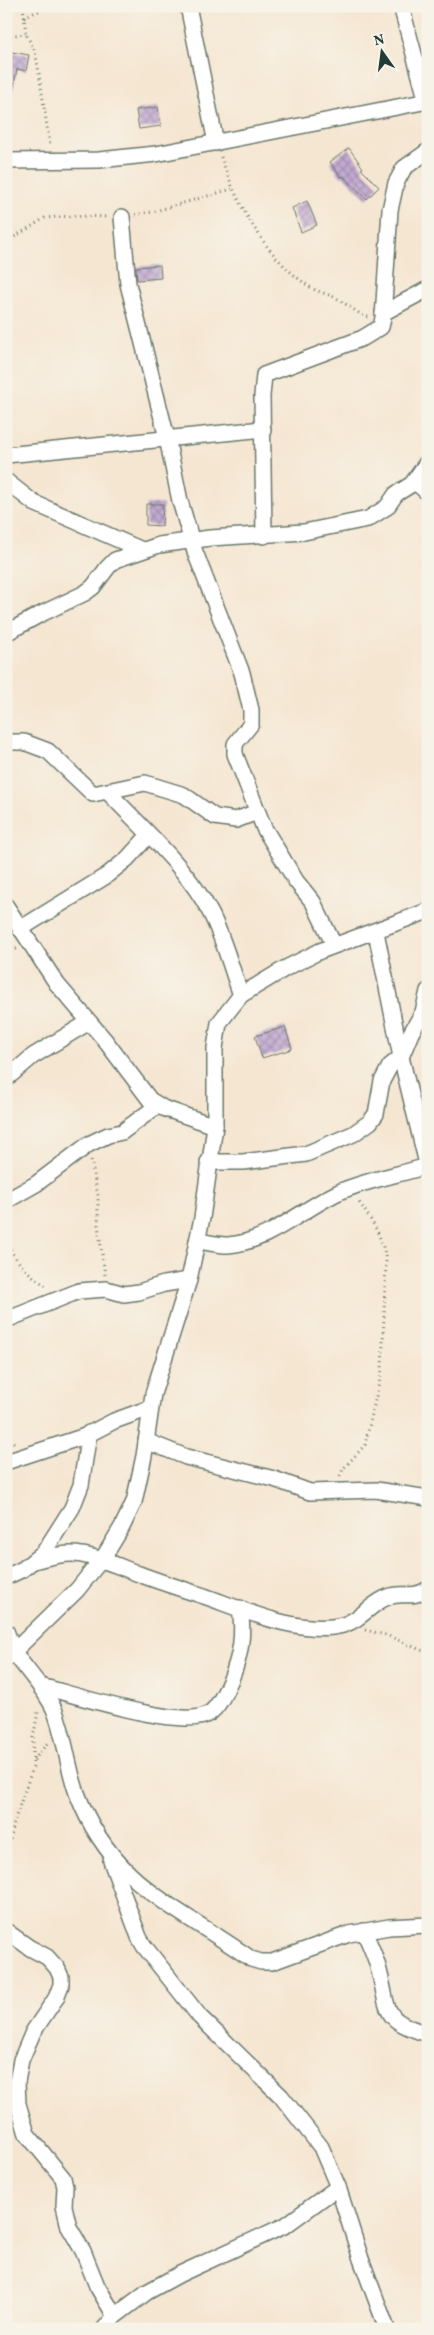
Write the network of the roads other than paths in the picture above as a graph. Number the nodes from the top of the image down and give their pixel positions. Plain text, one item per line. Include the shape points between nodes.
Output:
1 (188, 6) edge
2 (400, 6) edge
3 (427, 101) edge
4 (216, 143) junction
5 (428, 151) edge
6 (6, 161) edge
7 (122, 217) dead end
8 (428, 289) edge
9 (383, 318) junction
10 (263, 429) junction
11 (167, 438) junction
12 (6, 455) edge
13 (428, 461) edge
14 (6, 481) edge
15 (414, 482) junction
16 (428, 493) edge
17 (264, 536) junction
18 (192, 540) junction
19 (142, 550) junction
20 (6, 633) edge
21 (6, 742) edge
22 (108, 792) junction
23 (257, 812) junction
24 (149, 836) junction
25 (6, 906) edge
26 (428, 911) edge
27 (20, 929) junction
28 (376, 932) junction
29 (334, 945) junction
30 (428, 991) edge
31 (242, 995) junction
32 (89, 1022) junction
33 (401, 1057) junction
34 (6, 1079) edge
35 (157, 1106) junction
36 (215, 1126) junction
37 (208, 1162) junction
38 (428, 1167) edge
39 (6, 1202) edge
40 (197, 1241) junction
41 (189, 1280) junction
42 (6, 1320) edge
43 (150, 1408) junction
44 (89, 1433) junction
45 (146, 1440) junction
46 (6, 1462) edge
47 (428, 1498) edge
48 (101, 1559) junction
49 (33, 1561) junction
50 (6, 1577) edge
51 (428, 1589) edge
52 (240, 1608) junction
53 (6, 1632) edge
54 (10, 1656) edge
55 (44, 1690) junction
56 (106, 1847) junction
57 (428, 1925) edge
58 (6, 1931) edge
59 (364, 1931) junction
60 (428, 2034) edge
61 (338, 2187) junction
62 (115, 2316) junction
63 (104, 2329) edge
64 (388, 2329) edge

1 - 4 street
2 - 3 street
3 - 4 street
4 - 6 street via 156,154 54,162
5 - 9 street via 404,168 396,183 390,210
7 - 11 street via 128,284
8 - 9 street
9 - 10 street via 379,330 363,338 264,375
10 - 11 street
10 - 17 street
11 - 12 street
11 - 18 street via 180,502
13 - 15 street
14 - 19 street via 34,503
15 - 16 street
15 - 17 street via 396,494 387,507 368,518 304,532
17 - 18 street
18 - 19 street
18 - 23 street via 231,643 251,710 251,724 234,750
19 - 20 street via 115,560 85,593
21 - 22 street via 24,742 43,748 71,771 89,793
22 - 23 street via 145,783 184,795 215,817 230,820
22 - 24 street
23 - 29 street via 275,849 313,902
24 - 27 street via 106,876
24 - 31 street via 171,859 209,910
25 - 27 street
26 - 28 street
27 - 32 street via 57,984
28 - 29 street
28 - 33 street
29 - 31 street via 286,968
30 - 33 street via 423,1012
31 - 36 street via 219,1023 215,1048
32 - 34 street via 38,1052
32 - 35 street
33 - 37 street via 390,1066 382,1081 376,1114 353,1134 306,1154 243,1162
33 - 38 street
35 - 36 street
35 - 39 street via 122,1132 89,1144
36 - 37 street
37 - 40 street
38 - 40 street via 348,1189 246,1242 226,1245
40 - 41 street
41 - 42 street via 124,1294 91,1289 61,1297
41 - 43 street
43 - 44 street
43 - 45 street
44 - 46 street
44 - 49 street via 77,1496 44,1552
45 - 47 street via 186,1457 274,1479 304,1490 376,1490
45 - 48 street via 134,1502
48 - 49 street via 73,1555
48 - 52 street
48 - 54 street via 77,1590
49 - 50 street
51 - 52 street via 417,1595 396,1594 384,1598 344,1624 312,1627
52 - 55 street via 242,1646 228,1685 208,1715 165,1717
53 - 54 street
54 - 55 street
55 - 56 street via 58,1725 77,1793
56 - 59 street via 124,1870 154,1896 256,1961 272,1962 329,1940
56 - 61 street via 144,1946 200,2018 293,2109 321,2147
57 - 59 street
58 - 62 street via 47,1957 58,1968 61,1977 56,1998 33,2032 21,2060 18,2104 27,2134 63,2178 69,2227
59 - 60 street via 378,1967 390,2015 400,2025
61 - 62 street via 286,2225 167,2281
61 - 64 street
62 - 63 street

